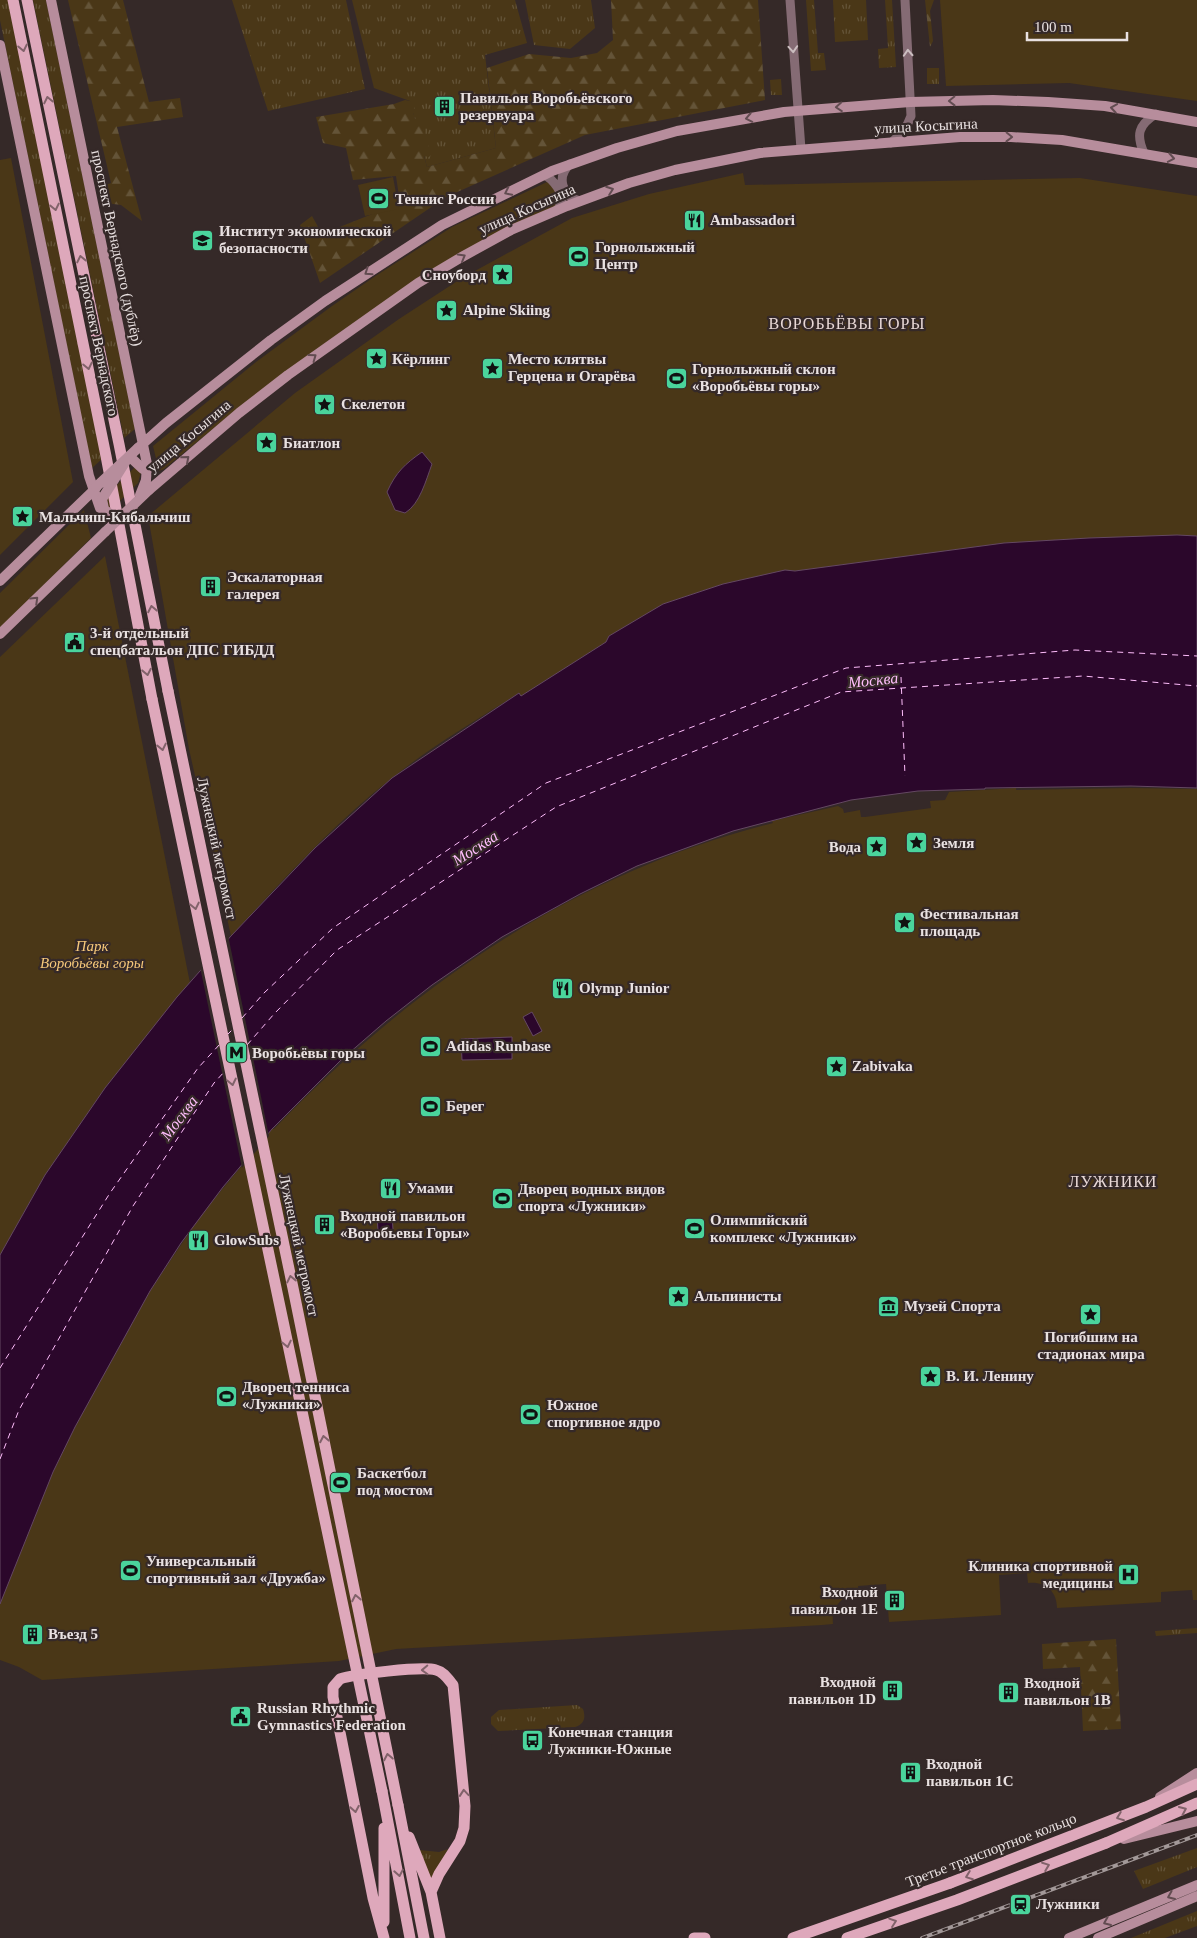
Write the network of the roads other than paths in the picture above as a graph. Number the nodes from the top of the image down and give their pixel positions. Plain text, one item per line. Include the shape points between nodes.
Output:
1 (13, 0) edge
2 (27, 0) edge
3 (51, 0) edge
4 (790, 0) edge
5 (905, 0) edge
6 (0, 44) edge
7 (910, 102) junction
8 (797, 110) junction
9 (1135, 111) junction
10 (1156, 114) junction
11 (1197, 122) edge
12 (891, 142) junction
13 (801, 149) junction
14 (1126, 150) junction
15 (1144, 153) junction
16 (1197, 163) edge
17 (570, 164) junction
18 (544, 175) junction
19 (580, 201) junction
20 (556, 210) junction
21 (140, 446) junction
22 (129, 456) junction
23 (146, 479) junction
24 (94, 489) junction
25 (117, 520) junction
26 (0, 581) edge
27 (0, 634) edge
28 (168, 691) joint
29 (1197, 1773) edge
30 (1197, 1784) edge
31 (382, 1791) junction
32 (1197, 1803) edge
33 (1146, 1807) junction
34 (399, 1810) junction
35 (1197, 1821) edge
36 (1106, 1843) junction
37 (1197, 1885) edge
38 (431, 1892) junction
39 (1197, 1896) edge
40 (384, 1937) edge
41 (410, 1938) edge
42 (424, 1938) edge
43 (440, 1938) edge
44 (694, 1938) edge
45 (705, 1938) edge
46 (793, 1938) edge
47 (847, 1938) edge
48 (1070, 1938) edge
49 (1098, 1938) edge

1 -> 31 main road, проспект Вернадского, bridge via 152,699
28 -> 2 main road, проспект Вернадского
3 - 21 main road, проспект Вернадского (дублёр)
4 -> 8 street
7 -> 5 street
6 - 24 main road
7 -> 8 main road, улица Косыгина
9 -> 7 main road, улица Косыгина via 1048,102
7 - 12 street via 909,124
8 - 13 street
8 -> 17 main road, улица Косыгина via 677,131
9 - 10 main road, улица Косыгина
9 - 14 street via 1140,120 1136,141
10 - 11 main road, улица Косыгина
10 - 15 street via 1141,126 1138,141
12 - 13 main road, улица Косыгина
12 -> 14 main road, улица Косыгина via 1011,137 1062,140
19 -> 13 main road, улица Косыгина via 675,170 760,153
14 - 15 main road, улица Косыгина
15 -> 16 main road, улица Косыгина
17 - 18 main road, улица Косыгина
17 - 19 street via 562,179 567,194
18 - 20 street via 555,182 561,199
18 -> 21 main road, улица Косыгина via 442,225 326,300 263,346
19 - 20 main road, улица Косыгина
23 -> 20 main road, улица Косыгина via 369,317 460,258
21 - 22 main road, улица Косыгина, bridge
21 - 23 main road, проспект Вернадского (дублёр) via 147,464
22 - 23 main road, bridge
22 - 24 main road, улица Косыгина, bridge
22 - 25 main road, bridge via 102,498 104,509
23 - 25 main road, проспект Вернадского (дублёр), bridge via 138,501
24 - 25 main road, bridge via 100,508
24 - 26 main road, улица Косыгина
27 -> 25 main road, bridge
34 -> 28 main road, Лужнецкий метромост, bridge
29 - 33 main road, bridge
30 - 33 main road, Третье транспортное кольцо, bridge
31 - 40 main road
31 -> 41 main road
36 -> 32 main road, bridge
33 -> 46 main road, Третье транспортное кольцо, bridge via 950,1883
34 - 38 main road
34 - 42 main road
35 - 36 main road, bridge
47 -> 36 main road
37 -> 48 main road
38 -> 40 main road via 464,1828 453,1685 443,1673 432,1669 380,1672 340,1679 333,1687 333,1697 372,1898
38 - 43 main road
39 - 49 main road
44 - 45 main road

